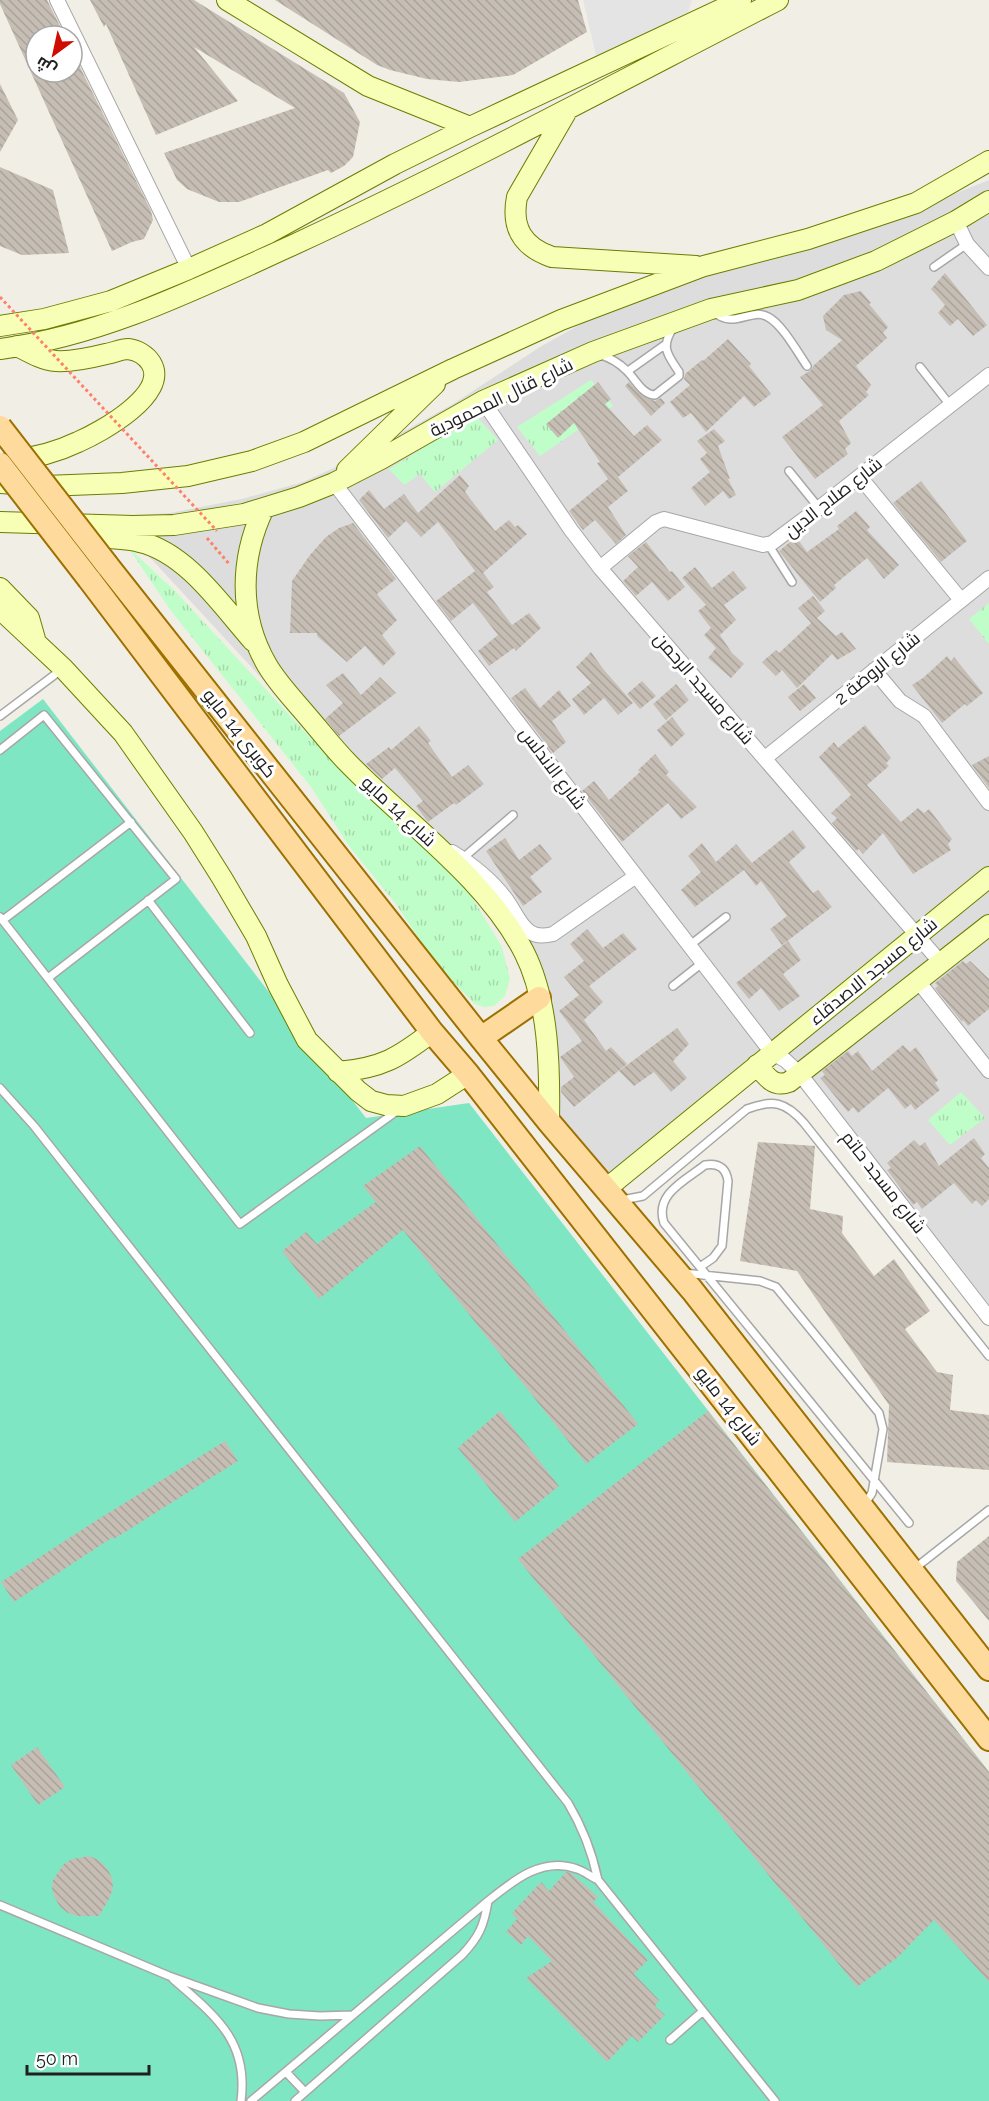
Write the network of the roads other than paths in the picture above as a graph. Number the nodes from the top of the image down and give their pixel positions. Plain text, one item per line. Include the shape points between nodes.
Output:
1 (57, 0) edge
2 (227, 0) edge
3 (741, 0) edge
4 (778, 0) edge
5 (568, 109) junction
6 (470, 127) junction
7 (989, 161) edge
8 (989, 201) edge
9 (956, 221) junction
10 (967, 244) junction
11 (704, 266) junction
12 (934, 267) dead end
13 (989, 268) edge
14 (189, 269) junction
15 (711, 309) junction
16 (683, 319) junction
17 (0, 326) edge
18 (666, 344) junction
19 (9, 348) edge
20 (593, 352) junction
21 (807, 366) dead end
22 (920, 367) dead end
23 (628, 371) junction
24 (446, 373) junction
25 (989, 375) edge
26 (483, 402) junction
27 (950, 405) junction
28 (0, 427) edge
29 (0, 463) edge
30 (789, 471) dead end
31 (860, 477) junction
32 (0, 483) edge
33 (334, 483) junction
34 (264, 508) junction
35 (819, 508) junction
36 (0, 522) edge
37 (0, 531) edge
38 (768, 544) junction
39 (600, 568) junction
40 (989, 578) edge
41 (792, 582) dead end
42 (0, 588) edge
43 (961, 600) junction
44 (0, 609) edge
45 (36, 642) junction
46 (259, 648) junction
47 (63, 668) junction
48 (874, 669) junction
49 (0, 716) edge
50 (0, 750) edge
51 (765, 758) junction
52 (989, 802) edge
53 (513, 815) dead end
54 (131, 822) junction
55 (429, 838) junction
56 (463, 858) junction
57 (636, 876) junction
58 (989, 877) edge
59 (148, 900) junction
60 (726, 917) dead end
61 (2, 919) edge
62 (989, 925) edge
63 (917, 936) junction
64 (689, 946) junction
65 (702, 963) junction
66 (941, 963) junction
67 (48, 978) junction
68 (918, 981) junction
69 (673, 986) dead end
70 (539, 998) junction
71 (432, 1032) junction
72 (250, 1033) dead end
73 (481, 1038) junction
74 (765, 1059) junction
75 (989, 1071) edge
76 (338, 1072) junction
77 (468, 1074) junction
78 (800, 1074) junction
79 (0, 1088) edge
80 (404, 1106) junction
81 (549, 1122) junction
82 (612, 1195) junction
83 (700, 1267) junction
84 (678, 1273) junction
85 (707, 1276) junction
86 (989, 1318) edge
87 (989, 1356) edge
88 (874, 1480) junction
89 (863, 1507) junction
90 (989, 1510) edge
91 (909, 1523) dead end
92 (912, 1570) junction
93 (989, 1669) edge
94 (989, 1739) edge
95 (598, 1880) junction
96 (488, 1901) junction
97 (0, 1905) edge
98 (169, 1976) junction
99 (703, 2011) junction
100 (352, 2015) junction
101 (670, 2040) dead end
102 (286, 2072) junction
103 (305, 2092) junction
104 (241, 2101) edge
105 (251, 2101) edge
106 (295, 2101) edge
107 (775, 2101) edge

1 - 14 street
2 - 6 main road via 368,86
3 - 6 main road via 713,9
4 - 5 main road
5 - 11 main road via 517,197 516,223 529,245 552,257
5 - 19 main road via 385,202 175,299 111,324
6 - 14 main road via 267,234
7 - 11 main road via 916,203 878,217
8 - 9 main road, شارع قنال المحمودية
9 - 10 street
9 - 15 main road, شارع قنال المحمودية via 876,261 798,290
10 - 12 lane
10 - 13 street
11 - 24 main road via 561,320
14 - 17 main road via 111,301
15 - 16 main road, شارع قنال المحمودية
15 - 21 lane via 728,320 757,314 772,318
16 - 18 lane via 669,334
16 - 20 main road, شارع قنال المحمودية
18 - 23 lane
18 - 23 lane via 667,355 679,372 659,393 647,393
19 - 29 main road via 55,361 136,351 152,364 154,382 132,409 87,438 38,456
20 - 23 lane
20 - 26 main road, شارع قنال المحمودية
22 - 27 lane
24 - 32 main road via 304,442 209,471 122,483
24 - 33 main road
25 - 27 street, شارع صلاح الدين
26 - 33 main road, شارع قنال المحمودية
26 - 39 street, شارع مسجد الرحمن
27 - 31 street, شارع صلاح الدين
28 - 73 main road, كوبرى 14 مايو, bridge
29 - 71 main road, كوبرى 14 مايو, bridge
30 - 35 lane
31 - 35 street, شارع صلاح الدين
31 - 43 street
33 - 34 main road, شارع قنال المحمودية
33 - 57 street, شارع الاندلس
34 - 36 main road, شارع قنال المحمودية via 194,522 133,526
34 - 46 main road, شارع 14 مايو via 251,541 245,584 248,613
35 - 38 street, شارع صلاح الدين
37 - 46 main road via 138,541 153,546 184,565
38 - 39 street, شارع صلاح الدين via 664,519
38 - 41 lane
39 - 51 street, شارع مسجد الرحمن
40 - 43 street, شارع الروضة 2
42 - 45 main road via 29,618
43 - 48 street, شارع الروضة 2
44 - 45 main road
45 - 47 main road
46 - 55 main road, شارع 14 مايو via 277,680 347,762
47 - 49 lane
47 - 76 main road via 123,733 193,832 256,936 302,1033
48 - 51 street, شارع الروضة 2
48 - 52 street via 900,701 924,716
50 - 54 lane via 44,715
51 - 63 street, شارع مسجد الرحمن
53 - 56 lane
54 - 59 lane via 176,879
54 - 61 lane
55 - 56 street
55 - 70 main road, شارع 14 مايو via 481,892 514,935 525,954
56 - 57 street via 507,900 523,926 537,935 553,934
57 - 64 street, شارع الاندلس
58 - 63 main road, شارع مسجد الاصدقاء
59 - 67 lane
59 - 72 lane
60 - 64 lane
61 - 67 lane
62 - 66 main road, شارع مسجد الاصدقاء
63 - 66 street, شارع مسجد الرحمن
63 - 74 main road, شارع مسجد الاصدقاء
64 - 65 street, شارع الاندلس
65 - 69 lane
65 - 74 street, شارع الاندلس
66 - 68 main road, شارع مسجد الاصدقاء
67 - 80 lane via 240,1224
68 - 75 street
68 - 78 main road, شارع مسجد الاصدقاء
70 - 73 main road
70 - 81 main road, شارع 14 مايو via 549,1061
71 - 76 main road via 391,1061
71 - 77 main road, شارع 14 مايو
73 - 81 main road
74 - 78 main road, شارع مسجد الاصدقاء via 770,1080 779,1084
74 - 82 main road, شارع مسجد الاصدقاء
76 - 80 main road via 371,1101
77 - 80 main road via 437,1094
77 - 94 main road, شارع 14 مايو
78 - 86 street, شارع مسجد حاتم
79 - 95 lane via 568,1803 582,1826
81 - 82 main road
82 - 84 main road
82 - 87 lane via 632,1200 643,1196 747,1109 762,1103 779,1104 804,1123
83 - 83 lane via 664,1222 661,1205 671,1191 705,1165 714,1164 721,1166 728,1181 723,1238 718,1253
83 - 85 lane
84 - 85 lane
84 - 89 main road
85 - 88 lane
85 - 88 lane via 760,1281 782,1293 879,1413 883,1429
88 - 89 lane via 872,1493
88 - 91 lane
89 - 92 main road
90 - 92 lane
92 - 93 main road
95 - 96 lane via 576,1868 552,1865 528,1871
95 - 99 lane
96 - 100 lane
96 - 103 lane via 485,1921 476,1940 462,1955
97 - 98 lane
98 - 100 lane via 258,2008 310,2016
98 - 104 lane via 216,2018 231,2038 240,2061
99 - 101 lane
99 - 107 lane
100 - 102 lane
102 - 103 lane
102 - 105 lane
103 - 106 lane

